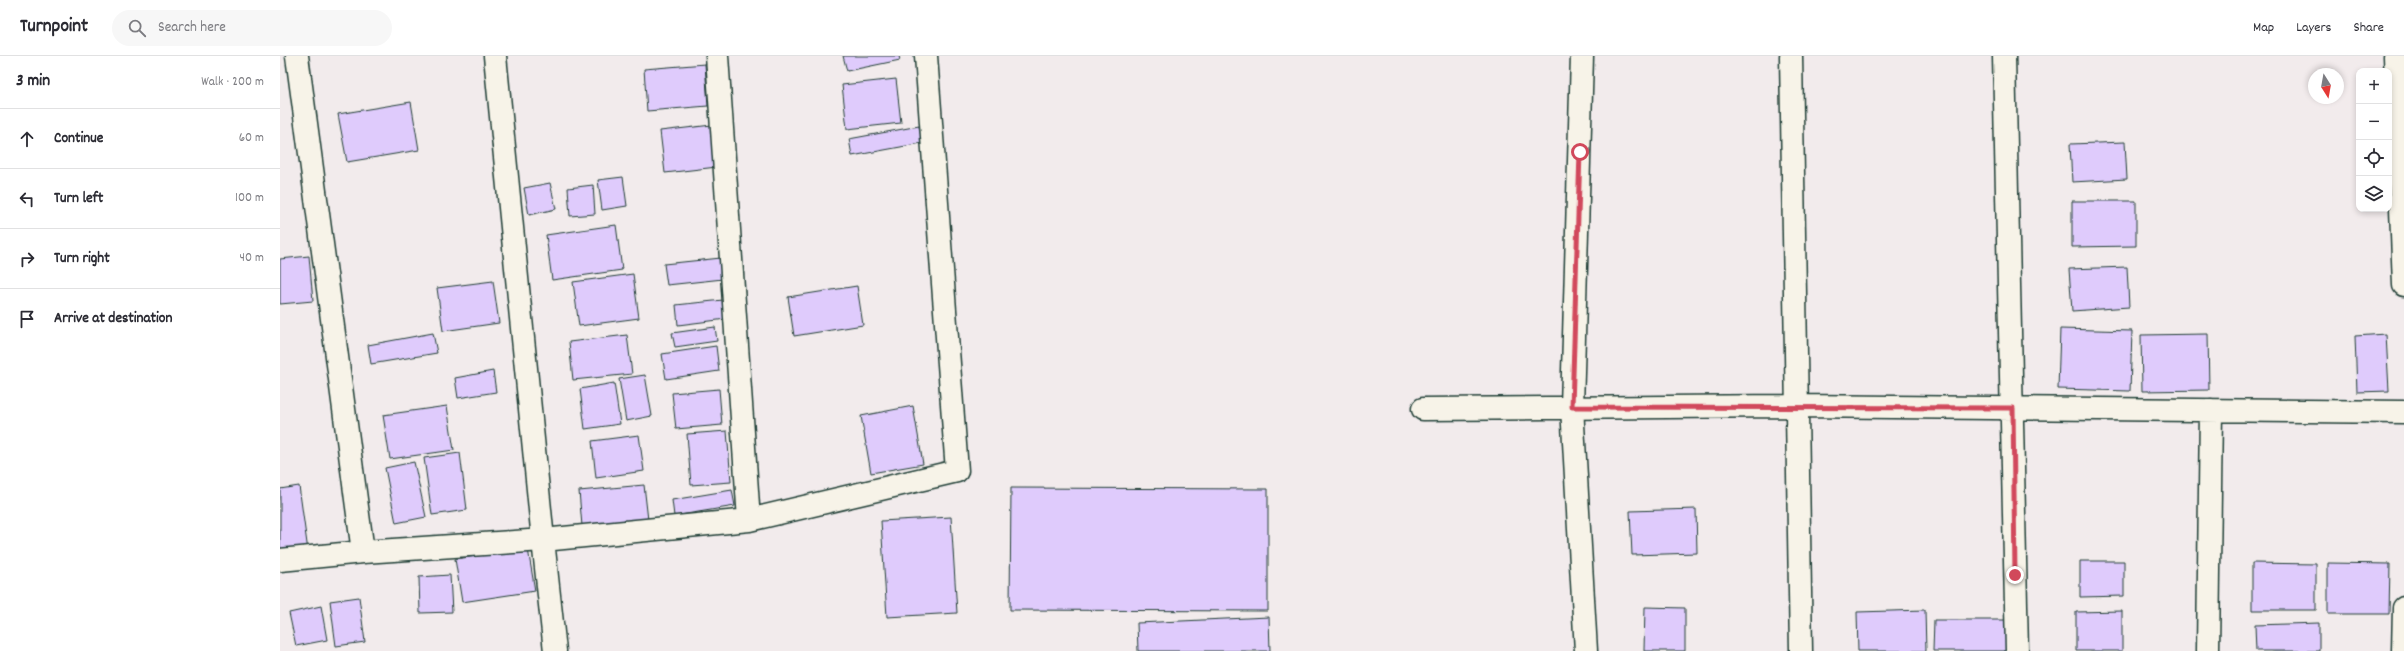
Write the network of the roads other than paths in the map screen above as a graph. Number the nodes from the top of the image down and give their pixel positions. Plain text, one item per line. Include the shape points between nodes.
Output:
1 (297, 56) edge
2 (495, 56) edge
3 (717, 56) edge
4 (926, 56) edge
5 (1582, 56) edge
6 (1791, 56) edge
7 (2004, 56) edge
8 (2395, 56) edge
9 (2404, 285) edge
10 (1797, 406) junction
11 (1572, 407) junction
12 (1423, 408) dead end
13 (2013, 408) junction
14 (2211, 410) junction
15 (2404, 412) edge
16 (749, 520) junction
17 (543, 540) junction
18 (363, 552) junction
19 (280, 560) edge
20 (2404, 608) edge
21 (555, 651) edge
22 (1586, 651) edge
23 (1801, 651) edge
24 (2017, 651) edge
25 (2208, 651) edge
26 (2403, 651) edge

1 - 18 street
2 - 17 street
3 - 16 street
4 - 16 street via 957,471
5 - 11 street
6 - 10 street
7 - 13 street
8 - 9 street
10 - 11 street
10 - 13 street
10 - 23 street
11 - 12 street
11 - 22 street
13 - 14 street
13 - 24 street
14 - 15 street
14 - 25 street
16 - 17 street
17 - 18 street
17 - 21 street
18 - 19 street
20 - 26 street

